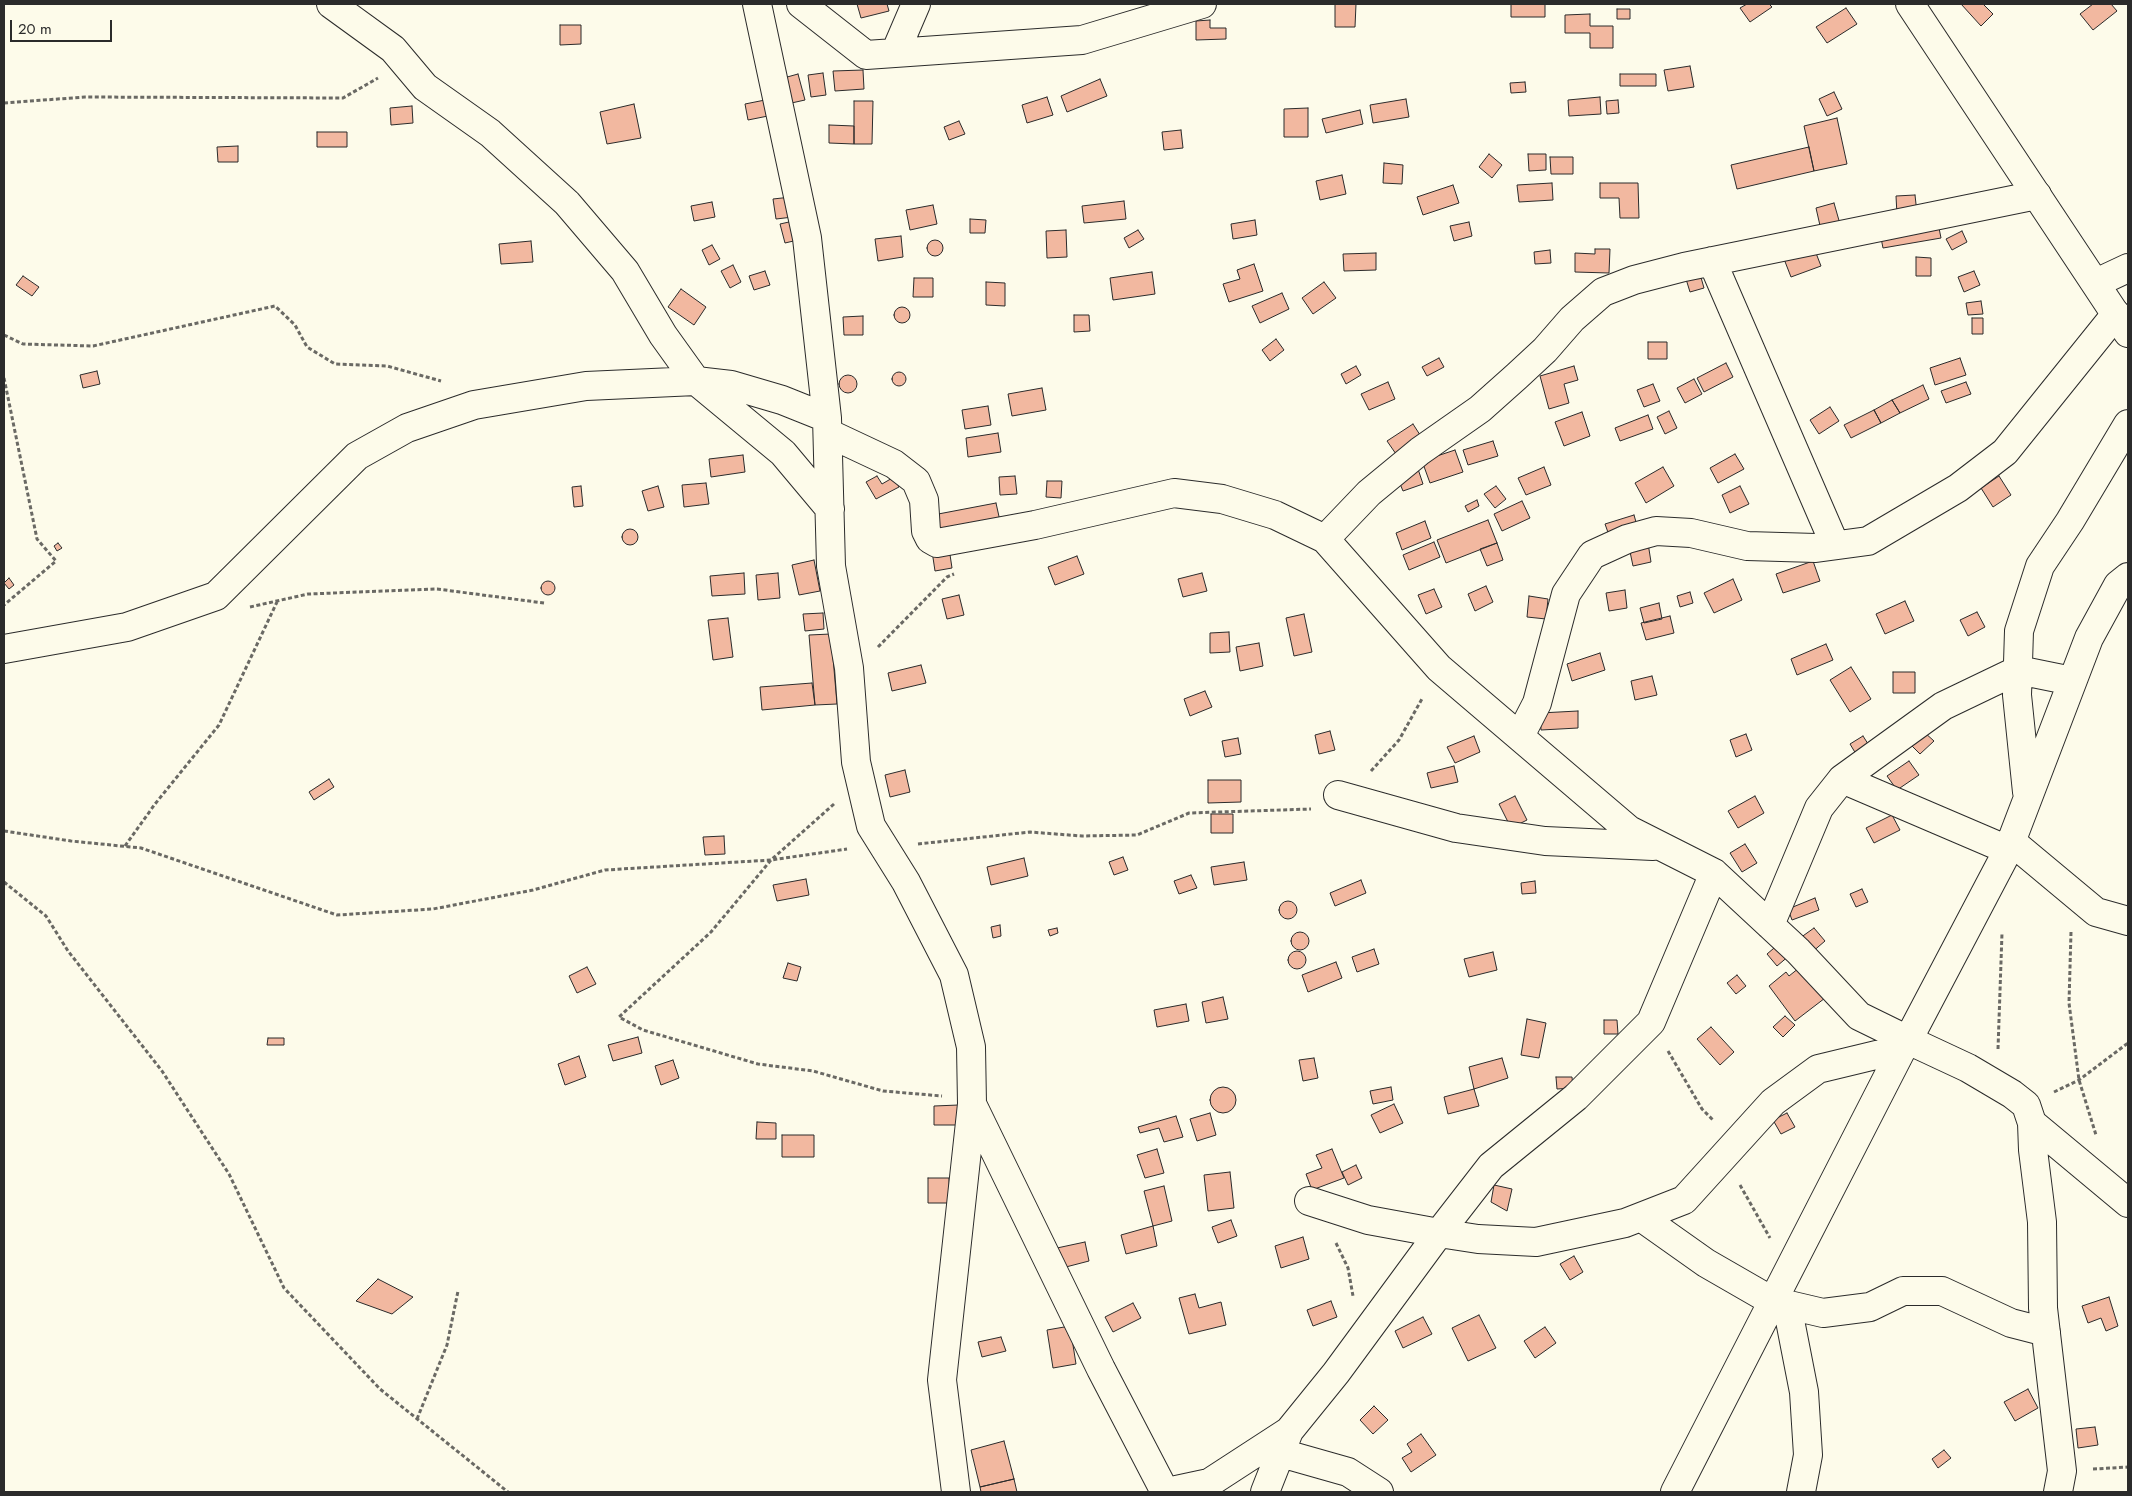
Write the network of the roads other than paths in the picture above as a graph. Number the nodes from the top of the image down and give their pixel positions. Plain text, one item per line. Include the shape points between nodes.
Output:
1 (331, 4) edge
2 (757, 4) edge
3 (801, 4) edge
4 (916, 4) edge
5 (1202, 4) edge
6 (1910, 4) edge
7 (895, 53) junction
8 (2037, 194) junction
9 (1712, 261) junction
10 (2128, 268) edge
11 (2096, 283) junction
12 (2122, 324) edge
13 (696, 381) junction
14 (2128, 424) edge
15 (827, 426) junction
16 (830, 510) junction
17 (1324, 539) junction
18 (1835, 545) junction
19 (2128, 577) edge
20 (4, 649) edge
21 (2018, 670) junction
22 (2072, 680) junction
23 (1520, 736) junction
24 (1842, 779) junction
25 (1338, 795) road end
26 (2028, 798) junction
27 (1663, 846) junction
28 (2010, 846) junction
29 (1714, 873) junction
30 (2128, 921) edge
31 (1770, 925) junction
32 (1904, 1046) junction
33 (972, 1104) junction
34 (2029, 1114) junction
35 (1309, 1201) dead end
36 (2128, 1203) edge
37 (1641, 1217) junction
38 (1439, 1232) junction
39 (1780, 1303) junction
40 (2046, 1332) junction
41 (1285, 1442) junction
42 (956, 1492) edge
43 (1166, 1492) edge
44 (1265, 1492) edge
45 (1379, 1492) edge
46 (1674, 1492) edge
47 (1801, 1492) edge
48 (2058, 1492) edge

1 - 13 street via 393,49 424,87 490,133 567,203 625,271 663,335
2 - 15 street via 807,238
3 - 7 street via 866,55
4 - 7 street
5 - 7 street via 1082,40
6 - 8 street
8 - 9 street
8 - 11 street
9 - 17 street via 1634,280 1603,292 1480,409 1369,492
9 - 18 street
10 - 11 street
11 - 12 street
12 - 18 street via 2005,452 1958,488 1868,540
13 - 15 street via 731,385 782,400
13 - 16 street via 783,453
13 - 20 street via 586,386 474,405 407,428 358,456 216,596 127,627
14 - 21 street via 2040,566 2019,631
15 - 16 street
15 - 17 street via 894,464 916,481 924,500 926,532 937,543 1035,525 1174,493 1222,499 1275,515
16 - 33 street via 832,566 859,775 871,826 906,882 954,975 971,1047
17 - 23 street via 1441,669
18 - 23 street via 1816,548 1747,546 1691,533 1656,531 1627,539 1592,555 1566,594 1537,702
19 - 22 street via 2118,585 2089,638
21 - 22 street
21 - 24 street via 1943,706
21 - 26 street via 2017,695
22 - 26 street
23 - 27 street via 1629,830
24 - 28 street
24 - 31 street via 1819,808
25 - 27 street via 1456,828 1545,841
26 - 28 street
27 - 29 street
28 - 30 street via 2096,912
28 - 32 street
29 - 31 street
29 - 38 street via 1651,1022 1576,1096 1491,1166
31 - 32 street via 1860,1016
32 - 34 street via 1968,1068 1997,1085
32 - 37 street via 1818,1069 1773,1102 1684,1200
32 - 39 street via 1788,1270
33 - 42 street via 942,1380
33 - 43 street via 1101,1369
34 - 36 street
34 - 40 street via 2042,1222
35 - 38 street via 1368,1220
37 - 38 street via 1625,1224 1536,1242 1478,1239
37 - 39 street via 1706,1263
38 - 41 street
39 - 40 street via 1823,1313 1870,1307 1902,1291 1942,1291 2011,1323
39 - 46 street
39 - 47 street via 1804,1392 1808,1456
40 - 48 street via 2062,1471
41 - 43 street via 1209,1483
41 - 44 street
41 - 45 street via 1348,1472

